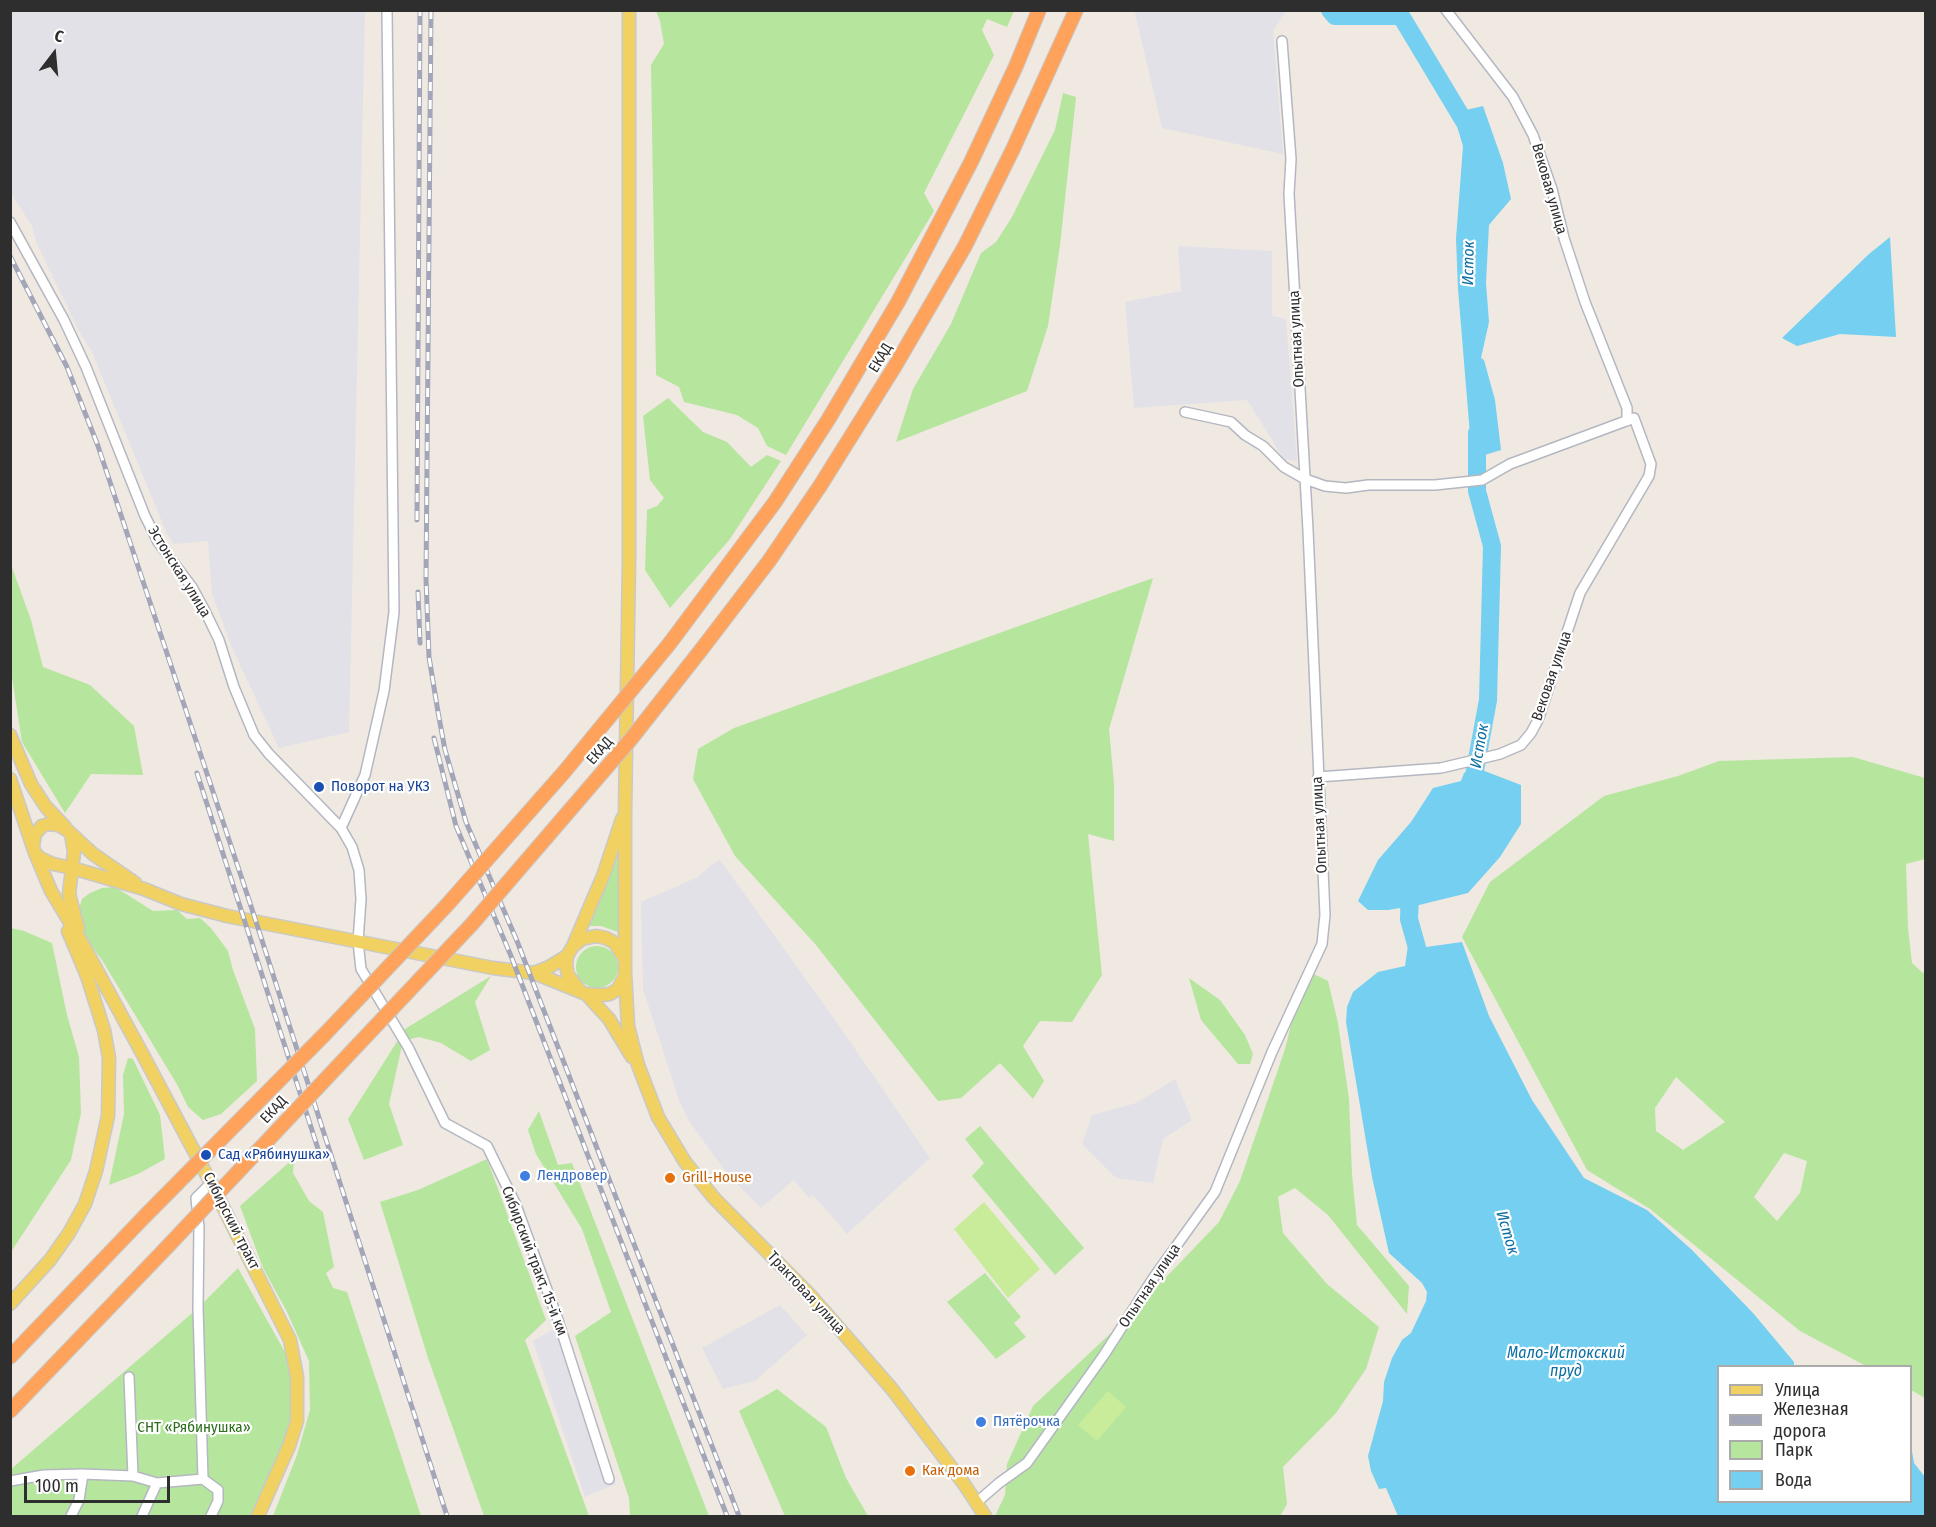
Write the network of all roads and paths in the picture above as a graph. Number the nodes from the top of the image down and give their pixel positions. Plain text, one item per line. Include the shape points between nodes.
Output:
1 (387, 10) edge
2 (629, 10) edge
3 (1040, 10) edge
4 (1076, 10) edge
5 (1446, 10) edge
6 (1282, 41) dead end
7 (10, 222) edge
8 (1185, 412) dead end
9 (1631, 420) junction
10 (1305, 479) junction
11 (10, 735) edge
12 (1318, 777) junction
13 (10, 779) edge
14 (625, 812) junction
15 (341, 828) junction
16 (69, 832) junction
17 (34, 850) junction
18 (74, 852) junction
19 (58, 865) junction
20 (72, 868) junction
21 (100, 877) junction
22 (144, 889) junction
23 (51, 891) junction
24 (73, 909) junction
25 (81, 941) junction
26 (358, 942) junction
27 (570, 951) junction
28 (625, 959) junction
29 (534, 973) junction
30 (624, 973) junction
31 (583, 993) junction
32 (638, 1065) junction
33 (211, 1183) junction
34 (10, 1304) edge
35 (10, 1357) edge
36 (129, 1377) dead end
37 (10, 1412) edge
38 (83, 1474) junction
39 (133, 1476) junction
40 (203, 1479) junction
41 (609, 1479) dead end
42 (10, 1481) edge
43 (157, 1483) junction
44 (976, 1503) junction
45 (72, 1516) edge
46 (142, 1516) edge
47 (211, 1516) edge
48 (258, 1516) edge
49 (984, 1516) edge

1 - 15 street via 394,612 384,691 365,775
2 - 14 main road
3 - 35 highway, ЕКАД, bridge via 971,162 892,311 775,502 670,643 462,888
4 - 37 highway, ЕКАД, bridge via 965,246 895,366 776,552 631,739 472,924
5 - 9 street, Вековая улица via 1513,96 1533,135 1585,302
6 - 10 street, Опытная улица
7 - 15 street, Эстонская улица via 86,367 158,542 206,610 254,735
8 - 10 street via 1231,422 1284,467
9 - 10 street via 1510,464 1482,480 1346,488
9 - 12 street, Вековая улица via 1651,464 1649,476 1580,593 1532,733 1521,745 1500,754 1441,768
10 - 12 street, Опытная улица
11 - 16 main road via 31,784
12 - 44 street, Опытная улица via 1325,915 1322,944 1272,1052 1215,1192 1028,1463
13 - 17 main road, Сибирский тракт
14 - 27 main road via 603,876
14 - 28 main road
15 - 26 street, Эстонская улица via 359,870
16 - 17 main road via 55,824 42,826 35,834
16 - 18 main road, Сибирский тракт
16 - 22 main road
17 - 19 main road via 44,860
17 - 23 main road, Сибирский тракт
18 - 19 main road via 67,862
18 - 20 main road, Сибирский тракт
19 - 20 main road
20 - 21 main road
20 - 24 main road, Сибирский тракт via 69,894
21 - 22 main road
21 - 24 main road via 78,885
22 - 26 main road via 227,916
23 - 25 main road, Сибирский тракт
23 - 34 main road via 87,976 104,1030 109,1058 108,1116 85,1204 50,1260
24 - 25 main road, Сибирский тракт
25 - 33 main road, Сибирский тракт
26 - 29 main road
26 - 41 street, Сибирский тракт, 15-й км via 361,969 408,1047 445,1124 487,1146 516,1205 561,1328
27 - 28 main road via 582,939 596,936 615,943
27 - 29 main road
27 - 31 main road via 568,975
28 - 30 main road
29 - 31 main road
30 - 31 main road via 618,989 610,994
30 - 32 main road via 628,1026
31 - 32 main road via 609,1019
32 - 44 main road, Трактовая улица via 658,1116 685,1162 881,1376
33 - 40 street via 196,1198
33 - 48 main road, Сибирский тракт via 290,1340 297,1377 297,1421
36 - 39 street
38 - 39 street
38 - 42 street
38 - 45 street
39 - 43 street
40 - 43 street
40 - 47 street via 218,1490
43 - 46 street
44 - 49 main road, Трактовая улица

